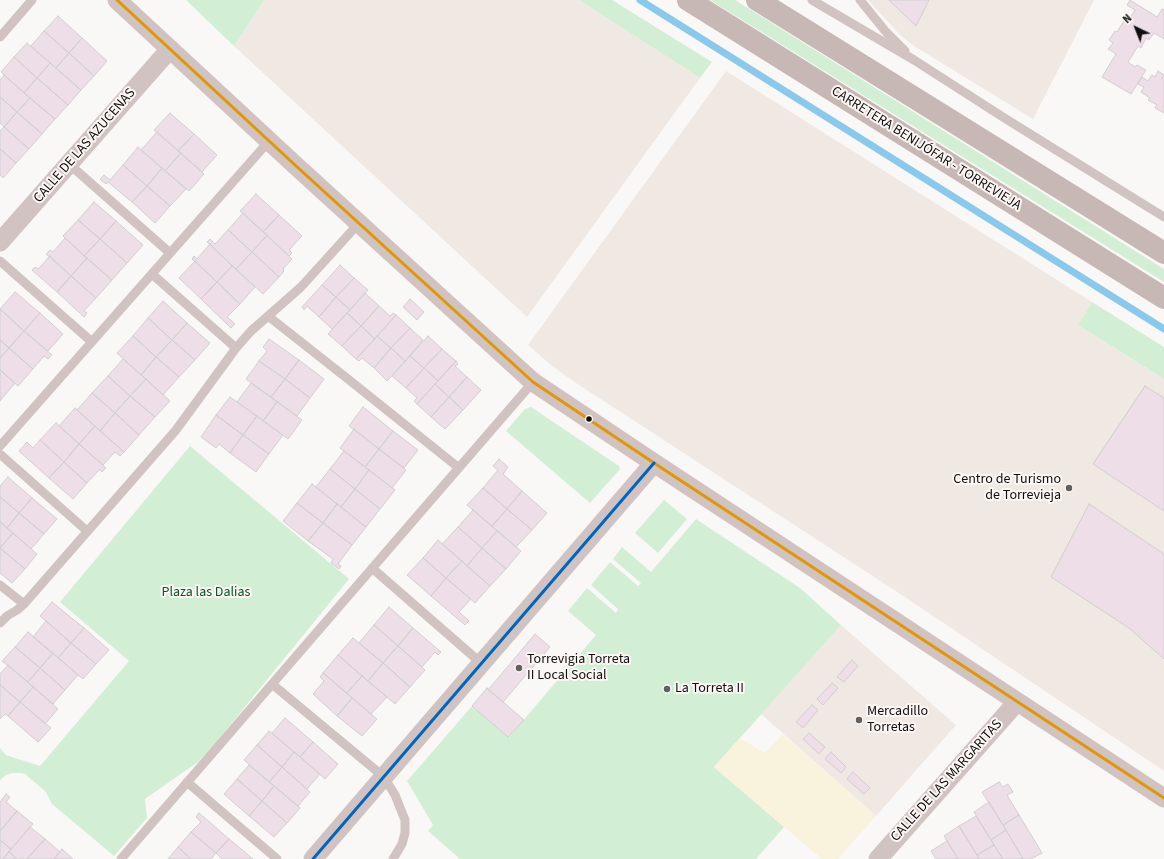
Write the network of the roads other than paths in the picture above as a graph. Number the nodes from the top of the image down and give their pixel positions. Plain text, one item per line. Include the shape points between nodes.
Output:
1 (32, 0) edge
2 (117, 0) edge
3 (688, 0) edge
4 (758, 0) edge
5 (812, 0) edge
6 (860, 0) edge
7 (0, 37) edge
8 (170, 49) junction
9 (914, 60) junction
10 (269, 141) junction
11 (69, 164) junction
12 (1164, 217) edge
13 (359, 223) junction
14 (0, 242) edge
15 (170, 253) junction
16 (1164, 253) edge
17 (0, 261) edge
18 (152, 274) junction
19 (1164, 298) edge
20 (268, 316) junction
21 (92, 342) junction
22 (236, 348) junction
23 (533, 382) junction
24 (0, 446) edge
25 (0, 454) edge
26 (654, 463) junction
27 (459, 468) junction
28 (87, 531) junction
29 (372, 568) junction
30 (0, 585) edge
31 (24, 604) junction
32 (0, 623) edge
33 (481, 664) junction
34 (272, 684) junction
35 (1017, 702) junction
36 (384, 776) junction
37 (187, 782) junction
38 (1164, 798) edge
39 (121, 859) edge
40 (277, 859) edge
41 (313, 859) edge
42 (393, 859) edge
43 (878, 859) edge

1 - 7 lane
2 - 8 street
3 - 19 main road, CARRETERA BENIJÓFAR - TORREVIEJA
4 - 16 main road
5 - 9 lane
6 - 9 lane via 886,32
8 - 10 street
8 - 11 street, CALLE DE LAS AZUCENAS
9 - 12 lane
10 - 13 street
10 - 15 lane
11 - 14 street, CALLE DE LAS AZUCENAS
11 - 15 lane
13 - 20 lane via 301,287
13 - 23 street
15 - 18 lane
17 - 21 lane
18 - 21 lane
18 - 22 lane
20 - 22 lane via 250,331
20 - 27 lane
21 - 24 lane
22 - 28 lane via 176,430
23 - 26 street
23 - 27 lane
25 - 28 lane
26 - 33 street
26 - 35 street
27 - 29 lane
28 - 31 lane
29 - 33 lane
29 - 34 lane
30 - 31 lane
31 - 32 lane
33 - 36 street
34 - 36 lane
34 - 37 lane
35 - 38 street
35 - 43 street, CALLE DE LAS MARGARITAS
36 - 41 street
36 - 42 lane via 405,820 402,844
37 - 39 lane
37 - 40 lane

